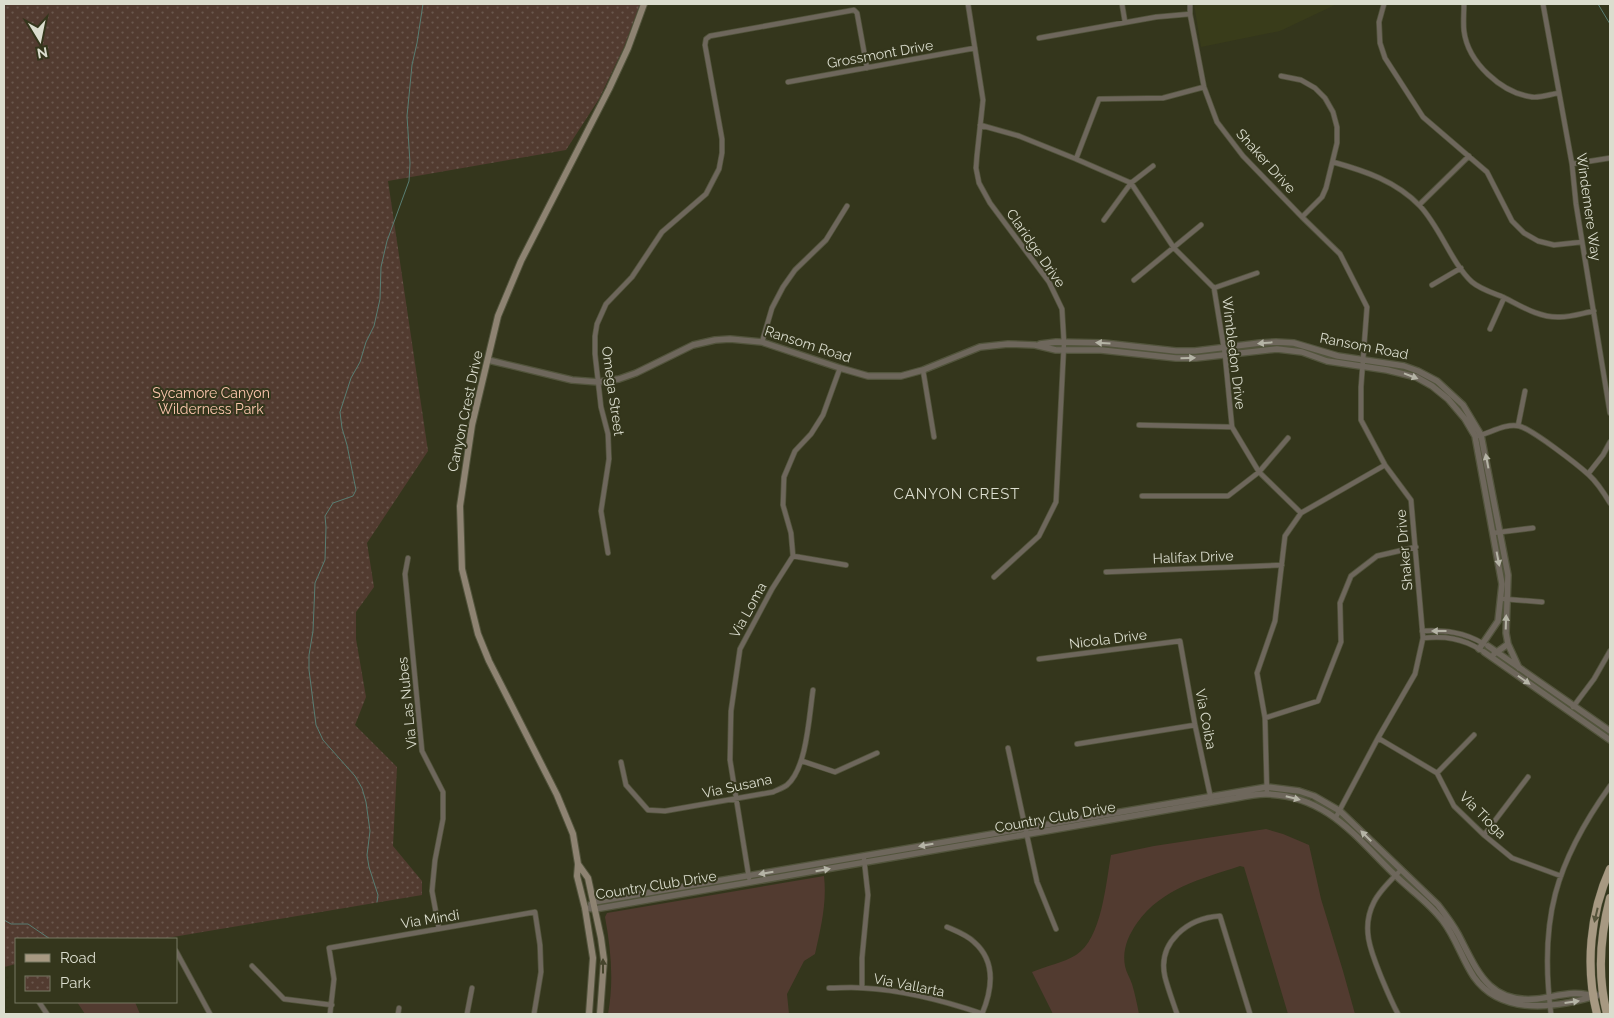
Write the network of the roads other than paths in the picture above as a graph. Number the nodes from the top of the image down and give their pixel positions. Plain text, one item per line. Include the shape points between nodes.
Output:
1 (644, 4) edge
2 (968, 4) edge
3 (1122, 4) edge
4 (1190, 4) edge
5 (1384, 4) edge
6 (1464, 4) edge
7 (1543, 4) edge
8 (1190, 14) junction
9 (1125, 22) junction
10 (1039, 38) dead end
11 (976, 48) junction
12 (867, 68) junction
13 (1281, 76) dead end
14 (788, 82) dead end
15 (1204, 88) junction
16 (1559, 93) junction
17 (980, 125) junction
18 (1469, 156) junction
19 (1610, 158) edge
20 (1076, 159) junction
21 (1333, 162) junction
22 (1572, 164) junction
23 (1153, 166) dead end
24 (1131, 183) junction
25 (1419, 205) junction
26 (847, 206) dead end
27 (1302, 217) junction
28 (1104, 220) dead end
29 (1201, 225) dead end
30 (1582, 242) junction
31 (1174, 248) junction
32 (1460, 268) junction
33 (1256, 273) dead end
34 (1134, 280) dead end
35 (1432, 285) dead end
36 (1214, 288) junction
37 (1504, 298) junction
38 (1594, 311) junction
39 (1490, 329) dead end
40 (762, 342) junction
41 (1064, 343) junction
42 (1035, 345) junction
43 (1224, 347) junction
44 (1064, 350) junction
45 (1225, 355) junction
46 (488, 360) junction
47 (1363, 364) junction
48 (840, 368) junction
49 (923, 370) junction
50 (598, 382) junction
51 (1525, 391) dead end
52 (1610, 413) edge
53 (1139, 425) dead end
54 (1518, 426) junction
55 (1232, 427) junction
56 (1478, 436) junction
57 (934, 437) dead end
58 (1288, 438) dead end
59 (1610, 442) edge
60 (1385, 465) junction
61 (1259, 472) junction
62 (1588, 474) junction
63 (1142, 496) dead end
64 (1610, 503) edge
65 (1300, 513) junction
66 (1533, 528) dead end
67 (1497, 533) junction
68 (1416, 547) junction
69 (608, 552) dead end
70 (793, 556) junction
71 (408, 558) dead end
72 (846, 565) dead end
73 (1282, 565) junction
74 (1106, 572) dead end
75 (994, 577) dead end
76 (1504, 599) junction
77 (1542, 602) dead end
78 (1422, 631) junction
79 (1423, 638) junction
80 (1180, 641) joint
81 (1508, 644) junction
82 (1485, 645) junction
83 (1610, 651) edge
84 (1496, 652) junction
85 (1484, 653) junction
86 (1039, 659) dead end
87 (1519, 668) junction
88 (813, 690) dead end
89 (1574, 706) junction
90 (1569, 712) junction
91 (1265, 718) junction
92 (1195, 725) junction
93 (1610, 731) edge
94 (1474, 735) dead end
95 (1378, 738) junction
96 (1610, 740) edge
97 (1076, 744) dead end
98 (1008, 748) dead end
99 (877, 753) dead end
100 (802, 761) junction
101 (621, 762) dead end
102 (1437, 773) junction
103 (1528, 777) dead end
104 (1610, 786) edge
105 (1267, 790) junction
106 (736, 799) junction
107 (1211, 799) junction
108 (1340, 810) junction
109 (1336, 817) junction
110 (1026, 831) junction
111 (1484, 835) junction
112 (863, 856) junction
113 (864, 863) junction
114 (578, 864) junction
115 (1610, 869) edge
116 (1401, 870) junction
117 (1395, 876) junction
118 (1560, 876) junction
119 (749, 879) junction
120 (1610, 898) edge
121 (595, 906) junction
122 (585, 908) junction
123 (947, 927) dead end
124 (438, 929) junction
125 (1056, 929) dead end
126 (178, 955) edge
127 (252, 966) dead end
128 (862, 987) junction
129 (472, 988) dead end
130 (828, 988) dead end
131 (1602, 994) junction
132 (1594, 996) junction
133 (1549, 998) junction
134 (40, 1003) edge
135 (332, 1005) junction
136 (1550, 1005) junction
137 (399, 1008) dead end
138 (47, 1014) edge
139 (210, 1014) edge
140 (330, 1014) edge
141 (398, 1014) edge
142 (466, 1014) edge
143 (534, 1014) edge
144 (589, 1014) edge
145 (600, 1014) edge
146 (983, 1014) edge
147 (1177, 1014) edge
148 (1250, 1014) edge
149 (1398, 1014) edge
150 (1551, 1014) edge
151 (1597, 1014) edge
152 (1607, 1014) edge

1 - 46 main road, Canyon Crest Drive via 609,89 520,261 498,316
2 - 11 street, Claridge Drive
3 - 9 street
4 - 8 street, Shaker Drive
5 - 18 street via 1379,22 1385,58 1423,117
6 - 16 street via 1464,31 1468,44 1476,60 1497,83 1514,93 1534,97
7 - 16 street, Windemere Way
8 - 9 street
8 - 15 street, Shaker Drive
9 - 10 street
11 - 12 street, Grossmont Drive
11 - 17 street, Claridge Drive via 983,100
12 - 14 street, Grossmont Drive
12 - 50 street, Omega Street via 855,10 706,39 722,140 719,169 704,197 662,232 632,277 603,309 595,336
13 - 21 street via 1300,80 1325,98 1337,127 1338,143
15 - 20 street via 1163,98 1099,99
15 - 27 street, Shaker Drive via 1217,122 1244,156
16 - 22 street, Windemere Way
17 - 20 street via 1019,136
17 - 41 street, Claridge Drive via 976,162 979,183 990,203 1049,282 1062,309
18 - 25 street
18 - 30 street via 1487,172 1512,221 1524,233 1554,245
19 - 22 street
20 - 24 street
21 - 25 street via 1370,172 1402,190
21 - 27 street via 1322,197
22 - 30 street, Windemere Way
23 - 24 street
24 - 28 street
24 - 31 street, Wimbledon Drive
25 - 32 street
26 - 40 street via 826,240 782,287
27 - 47 street, Shaker Drive via 1340,254 1367,307
29 - 31 street
30 - 38 street, Windemere Way
31 - 34 street
31 - 36 street, Wimbledon Drive
32 - 35 street
32 - 37 street via 1472,282
33 - 36 street
36 - 43 street, Wimbledon Drive
37 - 38 street via 1537,314 1549,316
37 - 39 street
38 - 52 street, Windemere Way
40 - 48 street, Ransom Road
40 - 50 street, Ransom Road via 730,339 700,343 630,375
41 - 42 street, Ransom Road
43 -> 41 street, Ransom Road via 1176,351 1104,342
41 - 44 street, Claridge Drive
42 - 44 street, Ransom Road
42 - 49 street, Ransom Road via 980,347
43 - 45 street, Wimbledon Drive
47 -> 43 street, Ransom Road via 1294,343
44 -> 45 street, Ransom Road via 1109,350 1176,358
44 - 75 street, Claridge Drive via 1056,502 1039,536
45 - 47 street, Ransom Road via 1285,350 1327,361
45 - 55 street, Wimbledon Drive
46 - 50 street, Ransom Road via 572,380
46 - 114 main road, Canyon Crest Drive via 464,469 460,506 462,568 488,661 557,795 573,834
47 - 56 street, Ransom Road via 1403,372 1427,383 1457,409
47 - 60 street, Shaker Drive via 1361,420
48 - 49 street, Ransom Road via 868,376 901,376
48 - 70 street via 823,415 795,451 784,477 783,505
49 - 57 street
50 - 69 street, Omega Street via 608,434 609,459 601,511
51 - 54 street
53 - 55 street
54 - 56 street
54 - 62 street via 1540,437
55 - 61 street, Wimbledon Drive
56 - 67 street, Ransom Road
58 - 61 street
59 - 62 street
60 - 65 street
60 - 68 street, Shaker Drive via 1411,500
61 - 63 street via 1228,496
61 - 65 street, Wimbledon Drive
62 - 64 street
65 - 73 street via 1285,536
66 - 67 street
67 - 76 street, Ransom Road
68 - 78 street, Shaker Drive
68 - 91 street via 1377,556 1351,576 1340,603 1341,642 1318,702
70 - 72 street
70 - 106 street, Via Loma via 740,649 731,711 730,760
71 - 124 street, Via Las Nubes via 405,574 422,751 443,792 443,819 432,891
73 - 74 street, Halifax Drive
73 - 91 street via 1275,620 1257,673
76 - 77 street
81 -> 76 street, Ransom Road
76 - 82 street, Ransom Road via 1496,626
78 - 79 street, Shaker Drive
82 -> 78 street via 1469,635
79 - 85 street via 1451,638
79 - 95 street, Shaker Drive via 1415,674
80 - 86 street, Nicola Drive
80 - 92 street, Via Coiba
81 - 84 street
81 - 87 street, Ransom Road
82 - 84 street
82 - 85 street, Ransom Road
83 - 89 street
84 - 85 street
84 - 87 street
85 -> 90 street
87 - 89 street
88 - 100 street, Via Susana
89 - 90 street
89 - 93 street
90 - 96 street
91 - 105 street
92 - 97 street
92 - 107 street, Via Coiba
94 - 102 street
95 - 102 street
95 - 108 street, Shaker Drive
98 - 110 street
99 - 100 street via 835,772
100 - 106 street, Via Susana via 787,786
101 - 106 street, Via Susana via 626,785 648,810 665,811
102 - 111 street, Via Tioga via 1454,806
103 - 111 street
104 - 118 street via 1590,814
105 - 107 street, Country Club Drive
105 - 108 street, Country Club Drive via 1300,792
105 -> 109 street, Country Club Drive via 1310,802
106 - 119 street, Via Loma
107 - 110 street, Country Club Drive
108 - 109 street, Shaker Drive
116 -> 108 street, Country Club Drive
109 - 117 street, Country Club Drive
110 -> 112 street, Country Club Drive
110 - 113 street, Country Club Drive
110 - 125 street via 1037,882
111 - 118 street, Via Tioga via 1512,858
112 - 113 street
112 -> 119 street, Country Club Drive
119 -> 113 street, Country Club Drive
113 - 128 street via 868,895
114 - 121 main road, Canyon Crest Drive via 588,878
114 - 122 main road, Canyon Crest Drive via 577,876
115 -> 132 main road via 1593,925
116 - 117 street
116 - 133 street, Country Club Drive via 1449,918 1484,981 1510,998
117 - 136 street, Country Club Drive via 1442,919 1467,967 1484,990 1516,1006
117 - 149 street via 1373,903 1367,928 1372,956
118 - 133 street via 1547,948
119 - 121 street, Country Club Drive
120 - 131 main road via 1602,929
121 - 122 street, Country Club Drive
145 -> 121 main road, Canyon Crest Drive via 604,960
122 - 144 main road, Canyon Crest Drive via 593,958
123 - 146 street via 974,942 988,961 991,986
124 - 135 street, Via Mindi via 329,948 334,979
124 - 143 street, Via Mindi via 535,912 542,972
126 - 139 street
127 - 135 street via 284,999
128 - 130 street, Via Vallarta
128 - 146 street, Via Vallarta
129 - 142 street
131 - 132 street, Country Club Drive
131 - 152 main road
132 - 133 street, Country Club Drive via 1583,993
136 -> 132 street, Country Club Drive
132 - 151 main road
133 - 136 street
134 - 138 street
135 - 140 street
136 - 150 street
137 - 141 street
147 - 148 street via 1164,975 1166,951 1184,927 1220,916

